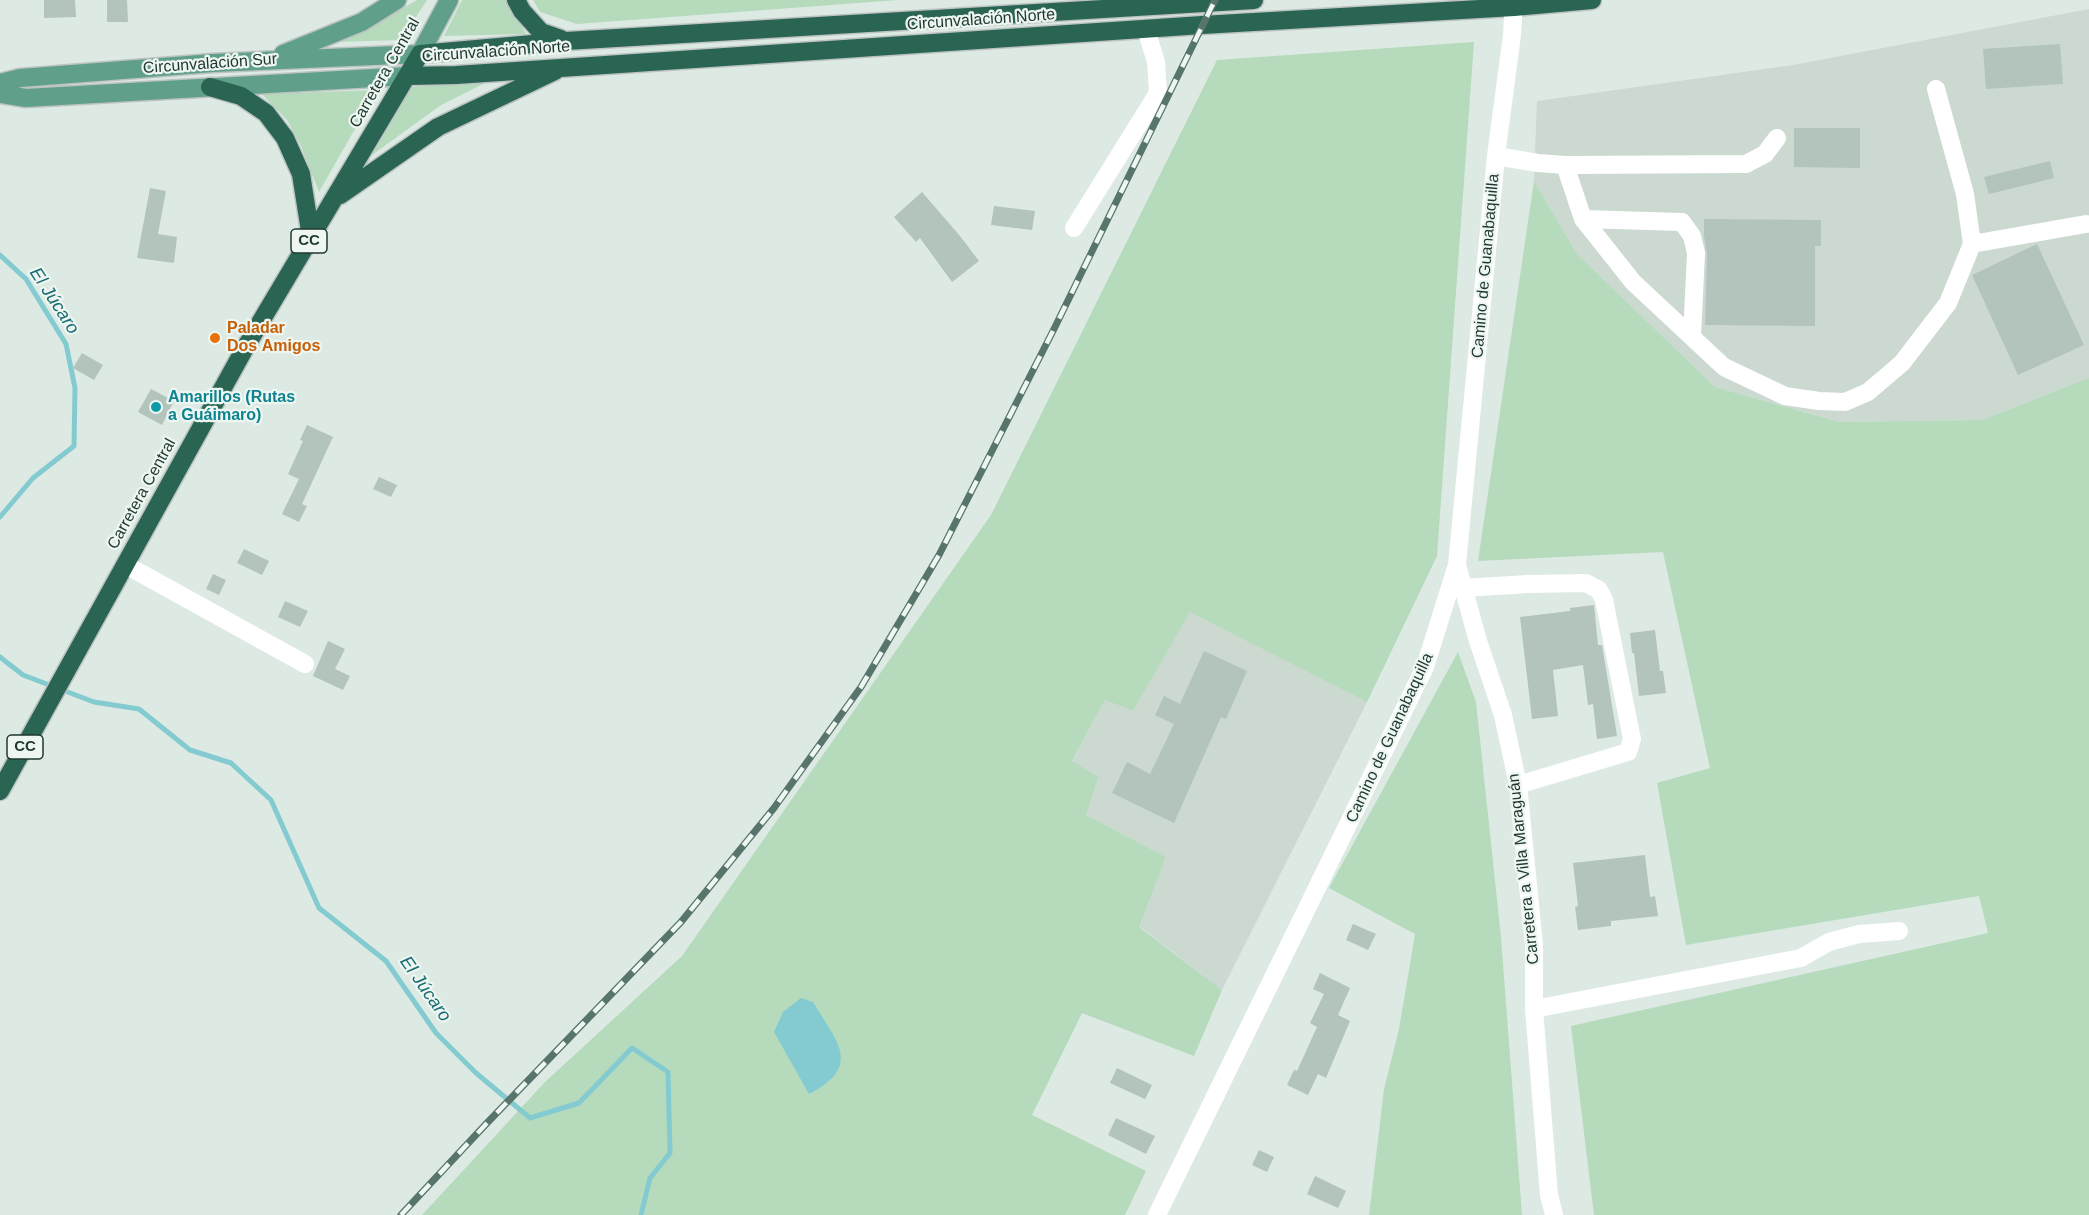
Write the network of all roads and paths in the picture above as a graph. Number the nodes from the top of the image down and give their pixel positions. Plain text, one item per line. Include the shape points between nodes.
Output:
1 (397, 0) edge
2 (448, 0) edge
3 (516, 0) edge
4 (1254, 0) edge
5 (1592, 0) edge
6 (1514, 4) edge
7 (1146, 29) junction
8 (566, 41) junction
9 (420, 54) junction
10 (266, 60) junction
11 (565, 66) junction
12 (408, 76) junction
13 (0, 83) edge
14 (210, 87) junction
15 (1936, 89) dead end
16 (0, 94) edge
17 (1777, 138) dead end
18 (1496, 156) junction
19 (1565, 165) junction
20 (334, 199) junction
21 (1583, 219) junction
22 (2088, 227) edge
23 (1074, 228) dead end
24 (311, 237) junction
25 (1972, 244) junction
26 (1692, 336) junction
27 (126, 564) junction
28 (1457, 566) junction
29 (1464, 588) junction
30 (306, 664) dead end
31 (1518, 785) junction
32 (0, 791) edge
33 (1899, 931) dead end
34 (1533, 1009) junction
35 (1157, 1215) edge
36 (1554, 1215) edge

1 - 10 main road via 363,22
2 - 9 main road, Carretera Central / CC
3 - 8 highway via 541,32
4 - 8 highway, Circunvalación Norte
5 - 6 highway, Circunvalación Norte
6 - 7 highway, Circunvalación Norte
6 - 18 street, Camino de Guanabaquilla
7 - 11 highway, Circunvalación Norte
7 - 23 street via 1156,62 1158,93
8 - 9 highway, Circunvalación Norte
9 - 10 main road, Circunvalación Sur
9 - 12 highway, Carretera Central / CC
10 - 13 main road, Circunvalación Sur via 20,78
11 - 12 highway, Circunvalación Norte
11 - 20 highway via 438,127
12 - 14 main road, Circunvalación Sur
12 - 20 highway, Carretera Central / CC
14 - 16 main road, Circunvalación Sur via 26,98
14 - 24 highway via 241,96 266,113 285,138 301,174
15 - 25 street via 1965,194
17 - 19 street via 1765,154 1746,164
18 - 19 street
18 - 28 street, Camino de Guanabaquilla
19 - 21 street
20 - 24 highway, Carretera Central / CC
21 - 26 street via 1633,282
21 - 26 street via 1682,222 1692,236 1696,253
22 - 25 street
24 - 27 highway, Carretera Central / CC
25 - 26 street via 1948,303 1902,363 1868,392 1845,402 1785,396 1724,367
27 - 30 street
27 - 32 highway, Carretera Central / CC
28 - 29 street, Carretera a Villa Maraguán
28 - 35 street, Camino de Guanabaquilla via 1425,667
29 - 31 street, Carretera a Villa Maraguán via 1503,715
29 - 31 street via 1586,583 1599,590 1604,600 1632,739 1628,752
31 - 34 street, Carretera a Villa Maraguán via 1534,945
33 - 34 street via 1859,934 1829,942 1801,958
34 - 36 street, Carretera a Villa Maraguán

